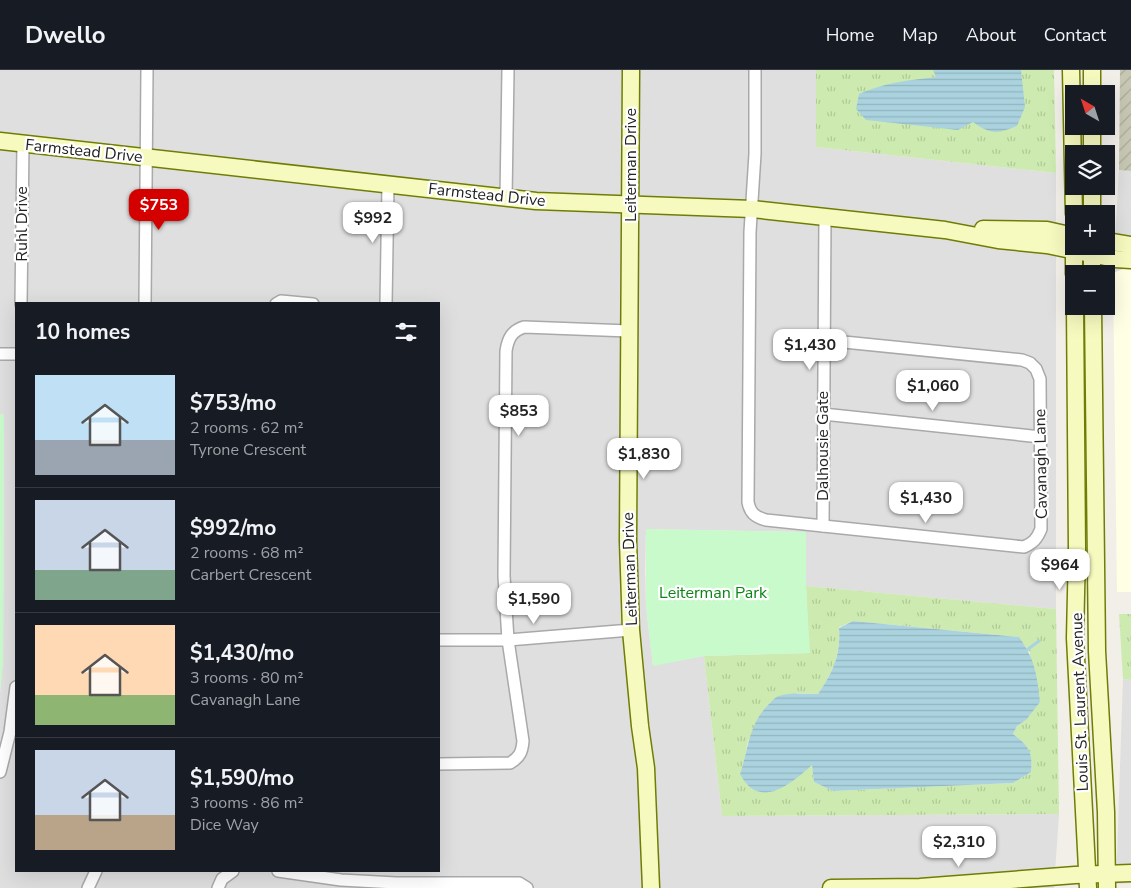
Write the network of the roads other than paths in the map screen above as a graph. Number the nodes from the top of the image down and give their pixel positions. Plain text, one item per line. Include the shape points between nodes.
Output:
1 (147, 70) edge
2 (508, 70) edge
3 (631, 70) edge
4 (755, 70) edge
5 (1071, 70) edge
6 (1092, 70) edge
7 (1092, 85) edge
8 (0, 141) edge
9 (23, 144) junction
10 (146, 158) junction
11 (388, 185) junction
12 (506, 198) junction
13 (631, 204) junction
14 (1074, 205) edge
15 (752, 209) junction
16 (825, 217) junction
17 (1065, 239) edge
18 (1115, 243) edge
19 (1131, 245) edge
20 (1112, 255) edge
21 (1131, 260) edge
22 (21, 302) edge
23 (145, 302) edge
24 (279, 302) edge
25 (292, 302) edge
26 (386, 302) edge
27 (1075, 315) edge
28 (1093, 315) edge
29 (629, 331) junction
30 (824, 340) junction
31 (0, 354) edge
32 (15, 354) edge
33 (823, 414) junction
34 (1040, 437) junction
35 (823, 526) junction
36 (631, 630) junction
37 (440, 640) edge
38 (508, 640) junction
39 (15, 696) edge
40 (440, 764) edge
41 (0, 772) edge
42 (96, 872) edge
43 (231, 872) edge
44 (285, 872) edge
45 (1131, 873) edge
46 (1107, 881) edge
47 (1088, 882) edge
48 (88, 888) edge
49 (218, 888) edge
50 (527, 888) edge
51 (651, 888) edge
52 (660, 888) edge
53 (831, 888) edge

1 - 10 street
2 - 12 street
3 - 13 street, Leiterman Drive
4 - 15 street
5 - 14 street
6 - 7 street
8 - 9 street, Farmstead Drive
9 - 10 street, Farmstead Drive
9 - 22 street, Ruhl Drive
10 - 11 street, Farmstead Drive
10 - 23 street
11 - 12 street, Farmstead Drive
11 - 26 street
12 - 13 street, Farmstead Drive
13 - 15 street, Farmstead Drive
13 - 29 street, Leiterman Drive
15 - 16 street, Farmstead Drive
15 - 35 street, Cavanagh Lane via 749,509 758,518 766,520
16 - 17 street, Farmstead Drive via 946,230 1047,230
16 - 30 street, Dalhousie Gate
18 - 19 street
20 - 21 street, Farmstead Drive
24 - 25 street
27 - 47 street, Louis St. Laurent Avenue via 1075,638
28 - 46 street, Louis St. Laurent Avenue via 1097,651
29 - 36 street, Leiterman Drive
29 - 38 street via 524,327 512,333 508,341 504,576
30 - 33 street, Dalhousie Gate
30 - 34 street, Cavanagh Lane via 1030,363 1040,379
31 - 32 street
33 - 34 street
33 - 35 street, Dalhousie Gate
34 - 35 street, Cavanagh Lane via 1041,529 1038,537 1024,547
36 - 38 street
36 - 51 street, Leiterman Drive via 646,768
37 - 38 street
38 - 40 street via 522,741 519,757 510,763
39 - 41 street
42 - 48 street
43 - 49 street
44 - 50 street via 396,883 519,883
45 - 46 street
46 - 47 street
47 - 53 street
51 - 52 street

